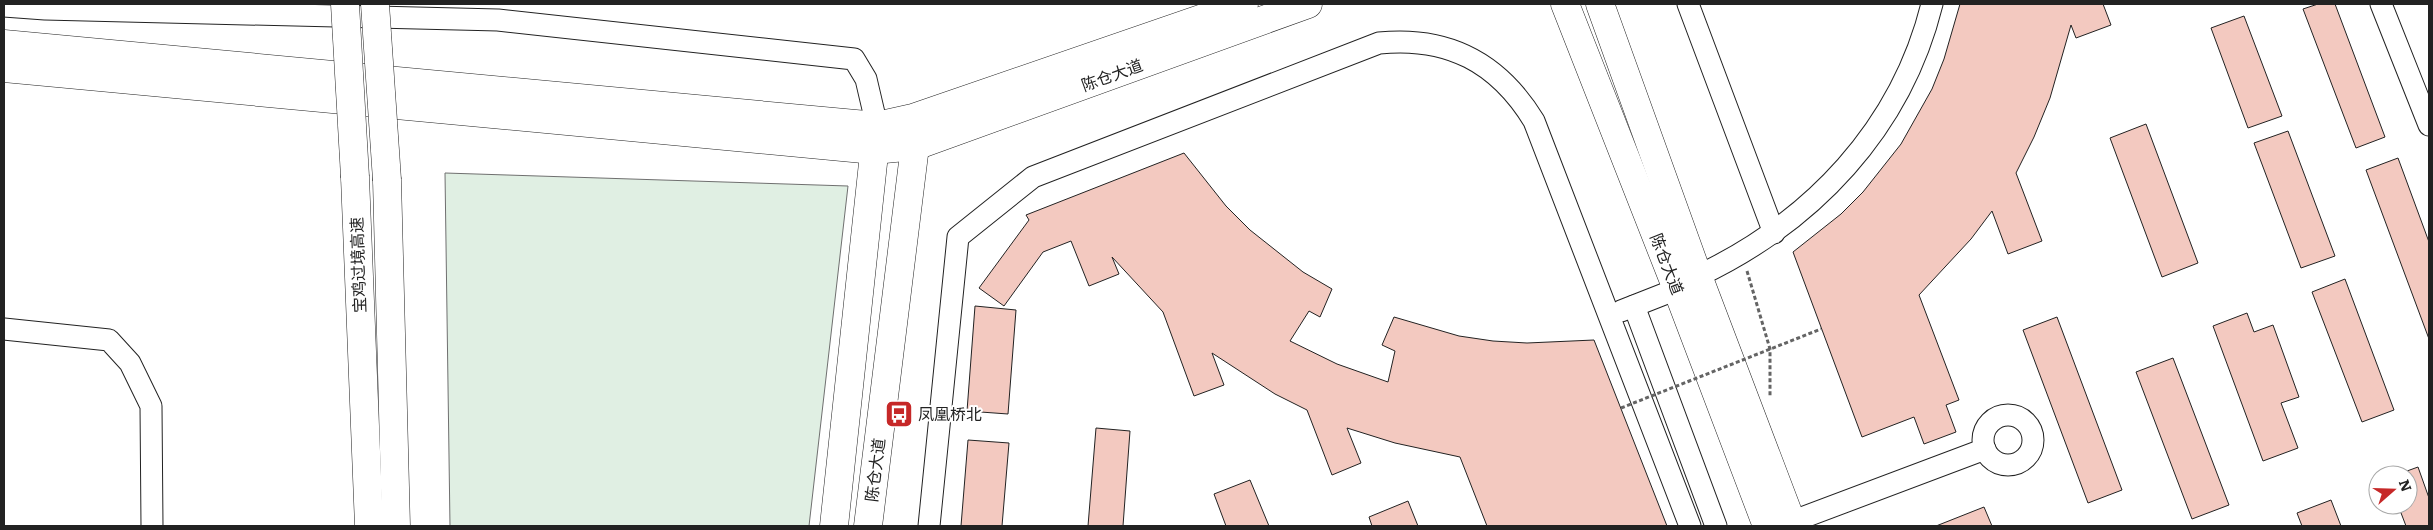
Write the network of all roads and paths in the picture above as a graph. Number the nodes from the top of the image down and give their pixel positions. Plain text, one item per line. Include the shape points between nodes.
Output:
1 (345, 4) edge
2 (375, 4) edge
3 (1244, 4) edge
4 (1308, 4) edge
5 (1564, 4) edge
6 (1600, 4) edge
7 (1688, 4) edge
8 (1932, 4) edge
9 (2381, 4) edge
10 (4, 6) edge
11 (497, 12) edge
12 (4, 44) edge
13 (4, 68) edge
14 (913, 118) junction
15 (2429, 125) edge
16 (876, 138) junction
17 (915, 146) junction
18 (1774, 233) junction
19 (1742, 254) junction
20 (1687, 282) junction
21 (1634, 306) junction
22 (1610, 315) junction
23 (4, 329) edge
24 (1822, 329) dead end
25 (1770, 349) junction
26 (1770, 407) dead end
27 (1621, 408) dead end
28 (1984, 449) dead end
29 (1783, 525) edge
30 (152, 526) edge
31 (369, 526) edge
32 (396, 526) edge
33 (834, 526) edge
34 (868, 526) edge
35 (929, 526) edge
36 (1690, 526) edge
37 (1716, 526) edge

1 - 31 main road, 宝鸡过境高速, bridge
2 - 32 main road, 宝鸡过境高速, bridge via 387,180
3 - 14 main road, 陈仓大道
4 - 17 main road, 陈仓大道
5 - 20 main road, 陈仓大道
6 - 20 main road, 陈仓大道
7 - 18 street
8 - 18 street via 1908,72 1875,131 1833,182
9 - 15 street
10 - 11 street via 44,9
11 - 16 street via 854,59 866,79
12 - 16 main road
13 - 16 main road
14 - 16 main road, 陈仓大道
14 - 17 main road, 陈仓大道
16 - 17 main road
16 - 33 main road
17 - 34 main road, 陈仓大道
18 - 19 street
19 - 20 street
19 - 25 path
20 - 21 street
20 - 29 main road, 陈仓大道
21 - 22 street
21 - 37 street
22 - 35 street via 1543,140 1514,92 1495,73 1458,52 1419,42 1379,43 1033,177 958,237
22 - 36 street
23 - 30 street via 110,340 130,363 151,406
24 - 25 path, bridge
25 - 26 path
25 - 27 path, bridge
28 - 29 street

